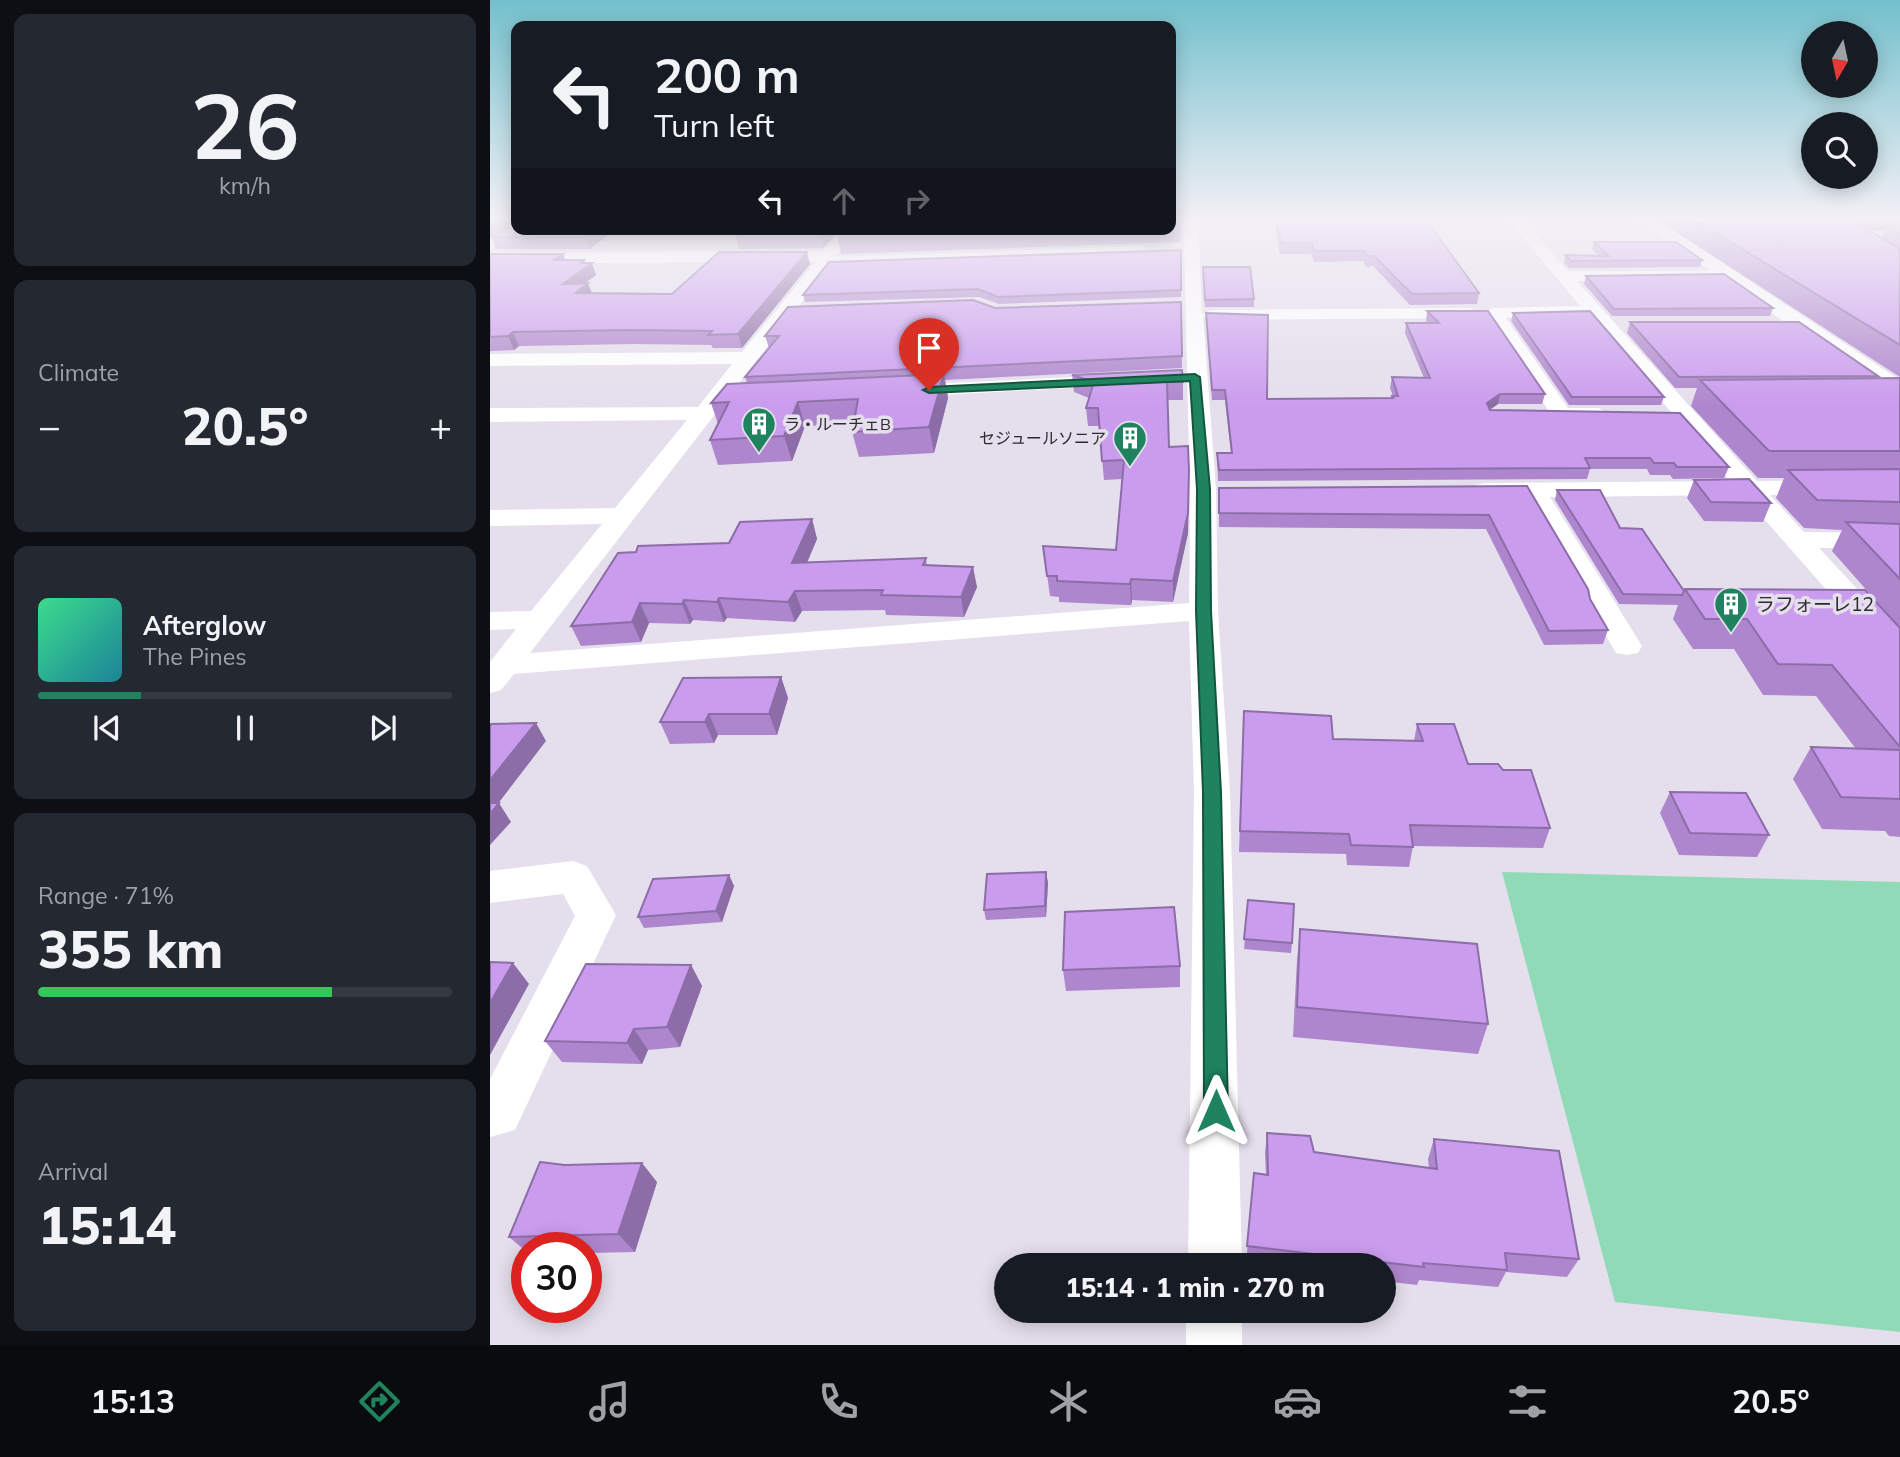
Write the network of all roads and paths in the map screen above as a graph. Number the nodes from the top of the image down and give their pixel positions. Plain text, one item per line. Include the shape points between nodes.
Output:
1 (810, 280) edge
2 (1186, 280) edge
3 (1566, 280) edge
4 (1736, 280) edge
5 (1189, 308) junction
6 (812, 310) edge
7 (785, 311) junction
8 (1493, 313) junction
9 (1598, 318) junction
10 (1762, 324) edge
11 (1801, 324) junction
12 (1631, 325) edge
13 (748, 358) junction
14 (490, 360) edge
15 (1140, 380) edge
16 (880, 392) edge
17 (1900, 393) edge
18 (1873, 395) edge
19 (743, 398) edge
20 (710, 407) junction
21 (1536, 414) edge
22 (1562, 414) junction
23 (490, 415) edge
24 (1616, 415) edge
25 (1900, 487) edge
26 (1751, 488) junction
27 (1533, 490) junction
28 (1466, 491) edge
29 (623, 516) junction
30 (490, 518) edge
31 (1798, 540) junction
32 (1900, 543) edge
33 (1203, 611) junction
34 (541, 620) junction
35 (490, 621) edge
36 (1626, 646) dead end
37 (1900, 654) edge
38 (497, 674) edge
39 (490, 887) edge
40 (490, 1114) edge
41 (1215, 1253) edge
42 (1214, 1323) edge
43 (1214, 1345) edge

1 - 7 street
2 - 5 street
3 - 9 street
4 - 11 street
5 - 8 street
5 - 33 street via 1188,378 1217,492
6 - 7 street
7 - 13 street
8 - 9 street
8 - 22 street
9 - 12 street
9 - 26 street via 1662,406 1690,406
10 - 11 street
11 - 17 street
13 - 14 street
13 - 20 street
15 - 16 street
17 - 18 street
19 - 20 street
20 - 23 street
20 - 29 street
21 - 22 street
22 - 24 street
25 - 26 street
26 - 27 street
26 - 31 street
27 - 28 street
27 - 36 street
29 - 30 street
29 - 34 street
31 - 32 street
31 - 37 street
33 - 38 street
33 - 41 street via 1212,792
34 - 35 street
34 - 38 street
39 - 40 street via 573,877 596,915 498,1112
42 - 43 street

